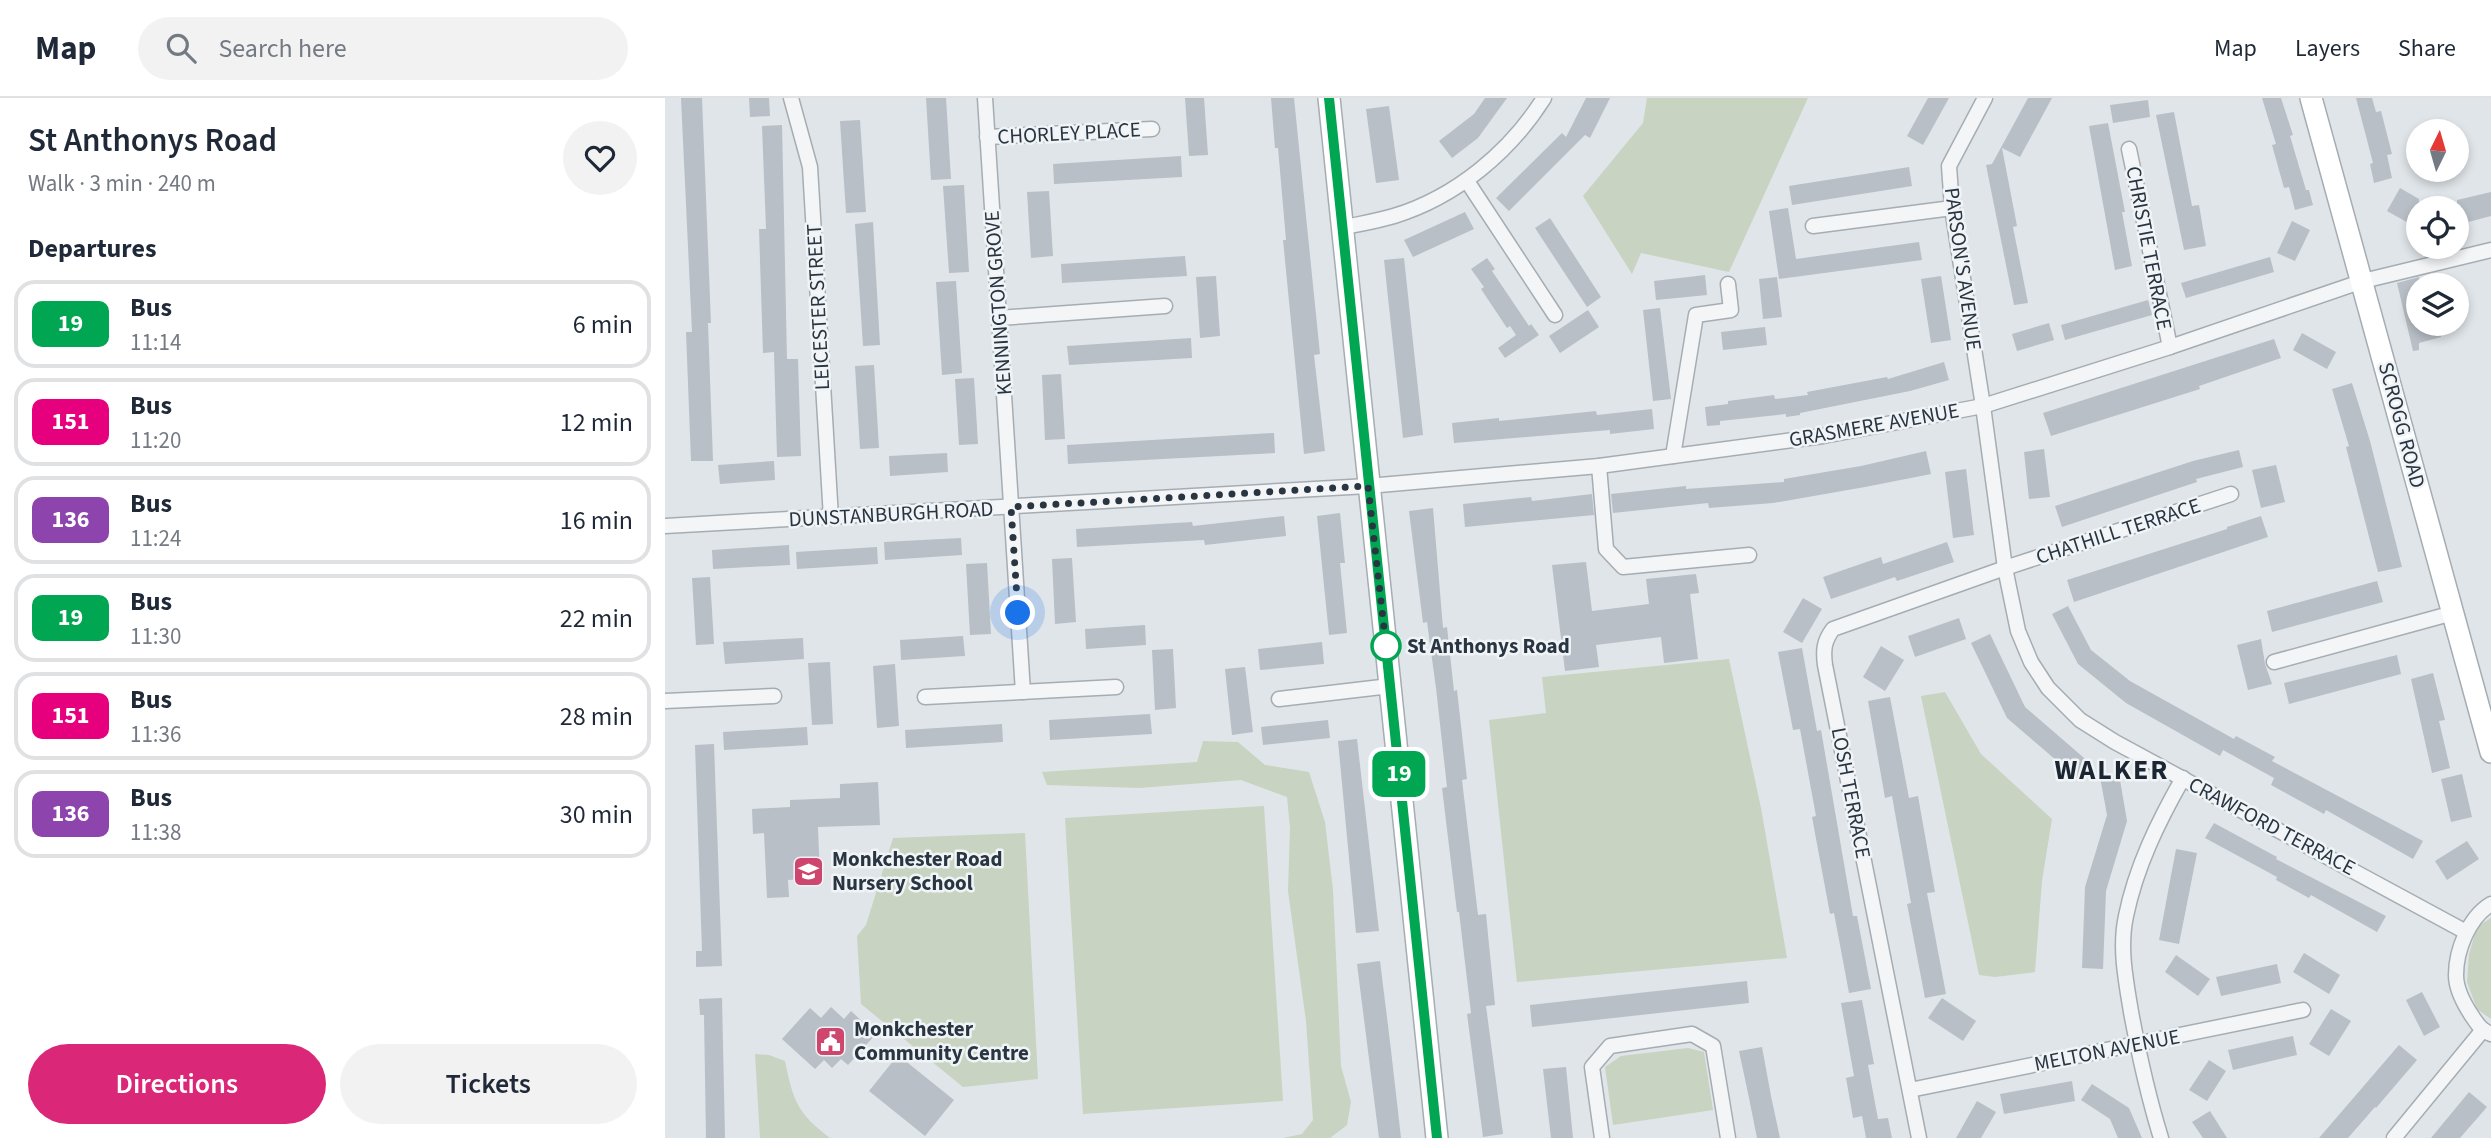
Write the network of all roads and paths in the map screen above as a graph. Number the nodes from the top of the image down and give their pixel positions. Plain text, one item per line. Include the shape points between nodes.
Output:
1 (791, 98) edge
2 (985, 98) edge
3 (1329, 98) edge
4 (1544, 98) edge
5 (1985, 98) edge
6 (2311, 98) edge
7 (1152, 129) dead end
8 (987, 137) junction
9 (2129, 149) dead end
10 (1467, 181) junction
11 (1952, 208) junction
12 (1813, 226) dead end
13 (1342, 228) junction
14 (2491, 250) edge
15 (2363, 281) junction
16 (1728, 284) dead end
17 (1165, 306) dead end
18 (1555, 315) dead end
19 (999, 318) junction
20 (2169, 347) junction
21 (1983, 405) junction
22 (1673, 456) junction
23 (1599, 466) junction
24 (1368, 486) junction
25 (2231, 494) dead end
26 (1011, 507) junction
27 (831, 518) junction
28 (665, 526) edge
29 (1749, 555) dead end
30 (2005, 568) junction
31 (2452, 613) junction
32 (2274, 662) dead end
33 (1390, 686) junction
34 (1116, 687) dead end
35 (1023, 692) junction
36 (773, 696) dead end
37 (925, 697) dead end
38 (1279, 699) dead end
39 (665, 701) edge
40 (2491, 752) edge
41 (2183, 778) junction
42 (2491, 904) edge
43 (2466, 932) junction
44 (2303, 1010) dead end
45 (2486, 1033) edge
46 (2137, 1045) junction
47 (1910, 1090) junction
48 (1437, 1138) edge
49 (1602, 1138) edge
50 (1728, 1138) edge
51 (1919, 1138) edge
52 (2161, 1138) edge
53 (2394, 1138) edge

1 - 27 street, LEICESTER STREET via 810,167
2 - 8 street, KENNINGTON GROVE
3 - 13 street
4 - 10 street via 1508,144
5 - 11 street, PARSON'S AVENUE via 1949,166
6 - 15 street, SCROGG ROAD
7 - 8 street, CHORLEY PLACE
8 - 19 street, KENNINGTON GROVE
9 - 20 street, CHRISTIE TERRACE
10 - 13 street via 1394,216
10 - 18 street
11 - 12 street
11 - 21 street, PARSON'S AVENUE
13 - 24 street
14 - 15 street, GRASMERE AVENUE
15 - 20 street, GRASMERE AVENUE
15 - 31 street, SCROGG ROAD
16 - 22 street via 1731,310 1696,315
17 - 19 street
19 - 26 street, KENNINGTON GROVE
20 - 21 street, GRASMERE AVENUE
21 - 22 street, GRASMERE AVENUE via 1823,436
21 - 30 street, CRAWFORD TERRACE
22 - 23 street, GRASMERE AVENUE
23 - 24 street, GRASMERE AVENUE
23 - 29 street via 1606,549 1623,567
24 - 26 street, DUNSTANBURGH ROAD
24 - 33 street
25 - 30 street, CHATHILL TERRACE
26 - 27 street, DUNSTANBURGH ROAD
26 - 35 street, KENNINGTON GROVE
27 - 28 street, DUNSTANBURGH ROAD
30 - 41 street, CRAWFORD TERRACE via 2018,631 2048,688 2080,720
30 - 47 street, LOSH TERRACE via 1833,629 1823,651
31 - 32 street
31 - 40 street, SCROGG ROAD
33 - 38 street
33 - 48 street
34 - 35 street
35 - 37 street
36 - 39 street
41 - 43 street, CRAWFORD TERRACE
41 - 46 street via 2158,822 2125,919 2123,965
42 - 43 street
43 - 45 street via 2456,977 2463,1001
44 - 46 street, MELTON AVENUE
45 - 53 street
46 - 47 street, MELTON AVENUE
46 - 52 street
47 - 51 street, LOSH TERRACE
49 - 50 street via 1592,1067 1610,1046 1692,1034 1713,1045

